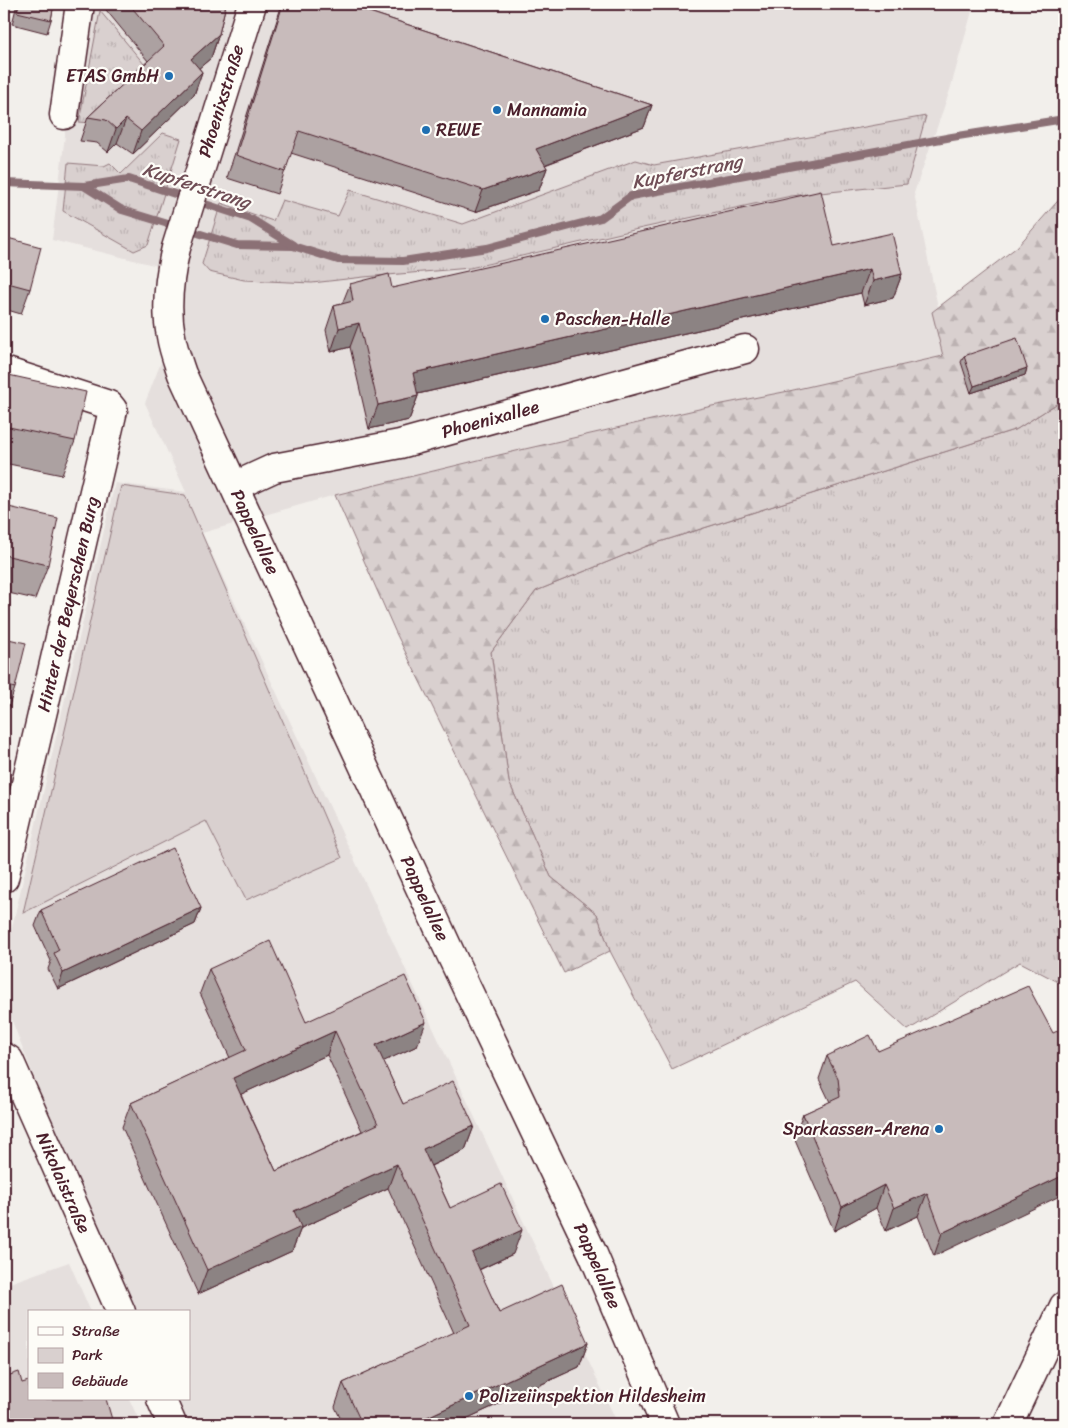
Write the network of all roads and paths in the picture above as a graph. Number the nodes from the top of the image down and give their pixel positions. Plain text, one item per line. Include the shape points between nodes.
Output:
1 (80, 4) edge
2 (252, 4) edge
3 (64, 115) dead end
4 (745, 349) dead end
5 (4, 371) edge
6 (182, 374) joint
7 (234, 486) junction
8 (4, 878) edge
9 (4, 1056) edge
10 (1064, 1306) edge
11 (121, 1310) edge
12 (161, 1400) edge
13 (172, 1424) edge
14 (665, 1424) edge
15 (1008, 1424) edge

1 - 3 main road
2 - 6 main road, Phoenixstraße via 170,269 167,294 171,337
4 - 7 main road, Phoenixallee via 400,444 274,468
5 - 8 main road, Hinter der Beyerschen Burg via 109,405 113,410
6 - 7 main road, Pappelallee
7 - 14 main road, Pappelallee via 593,1254
9 - 11 main road, Nikolaistraße via 9,1060
10 - 15 main road
12 - 13 main road

